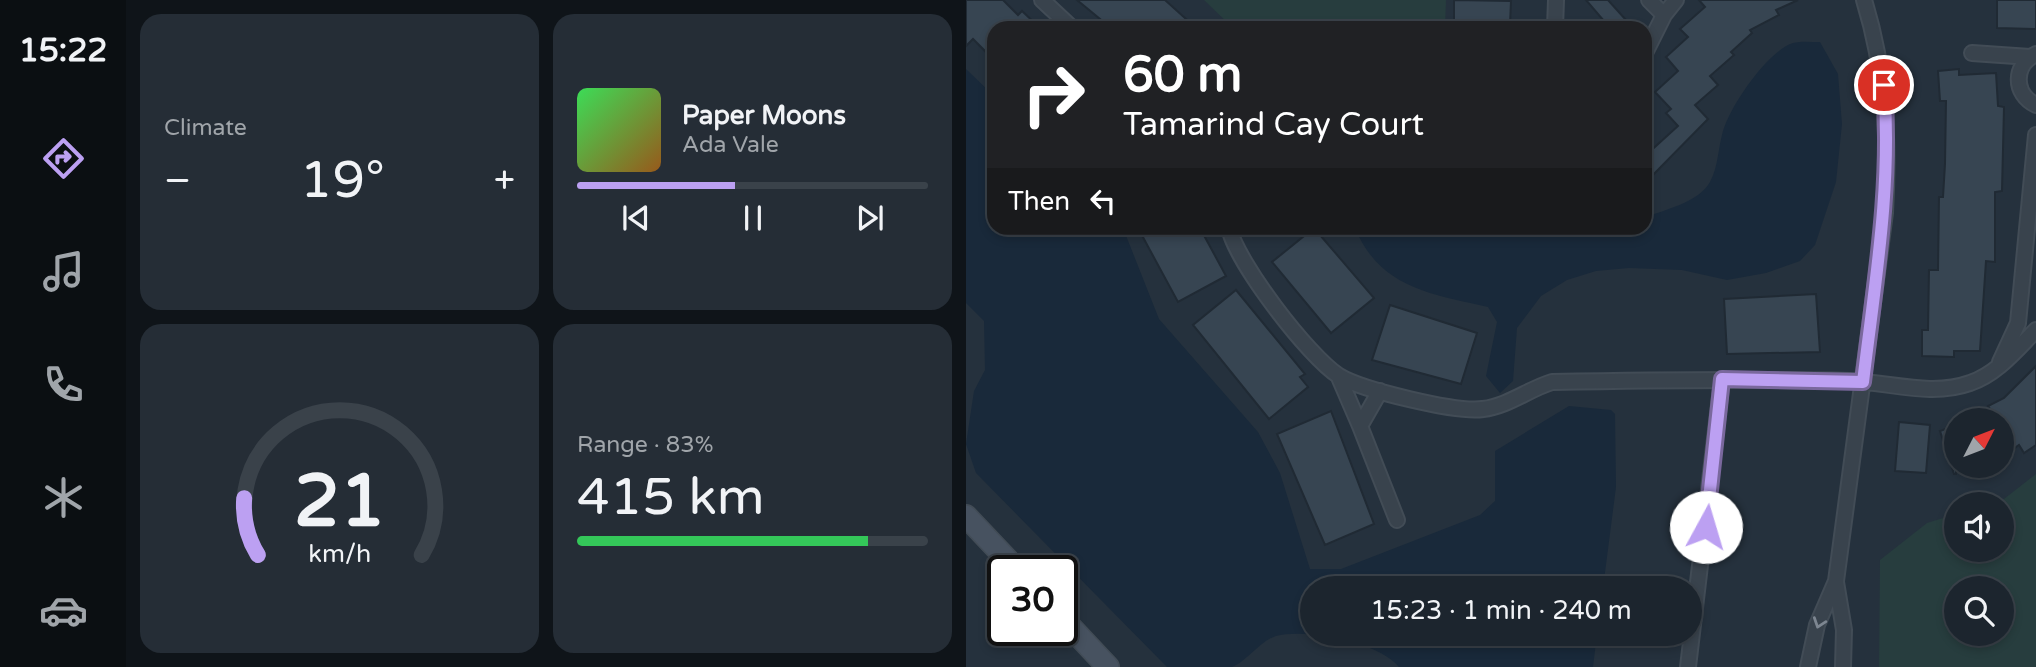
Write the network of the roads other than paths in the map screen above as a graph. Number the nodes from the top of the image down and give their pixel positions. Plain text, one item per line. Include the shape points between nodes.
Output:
1 (1042, 0) edge
2 (1556, 0) edge
3 (1649, 0) edge
4 (1676, 0) edge
5 (1864, 0) edge
6 (1664, 15) junction
7 (1064, 21) edge
8 (1555, 21) edge
9 (1652, 38) edge
10 (1972, 52) dead end
11 (2033, 55) edge
12 (2036, 105) edge
13 (2036, 135) edge
14 (1231, 235) edge
15 (2036, 331) edge
16 (1997, 369) junction
17 (1338, 375) junction
18 (1722, 379) junction
19 (1863, 382) junction
20 (1380, 391) junction
21 (1360, 426) junction
22 (966, 516) edge
23 (1397, 520) dead end
24 (1003, 555) edge
25 (1836, 581) junction
26 (1078, 635) edge
27 (1108, 667) edge
28 (1688, 667) edge
29 (1808, 667) edge
30 (1843, 667) edge

1 - 7 street
2 - 8 street
3 - 6 street
4 - 6 street
5 - 19 street via 1884,85 1888,166
6 - 9 street
10 - 11 street
11 - 12 street via 2018,79 2023,95
13 - 16 street via 2018,323
14 - 17 street via 1261,287
15 - 16 street
16 - 19 street via 1971,383 1938,390
17 - 20 street
17 - 21 street
18 - 19 street
18 - 20 street via 1552,382 1481,410
18 - 28 street
19 - 25 street
20 - 21 street
21 - 23 street
22 - 24 street
25 -> 29 street via 1817,625
25 - 30 street via 1844,630
26 - 27 street

